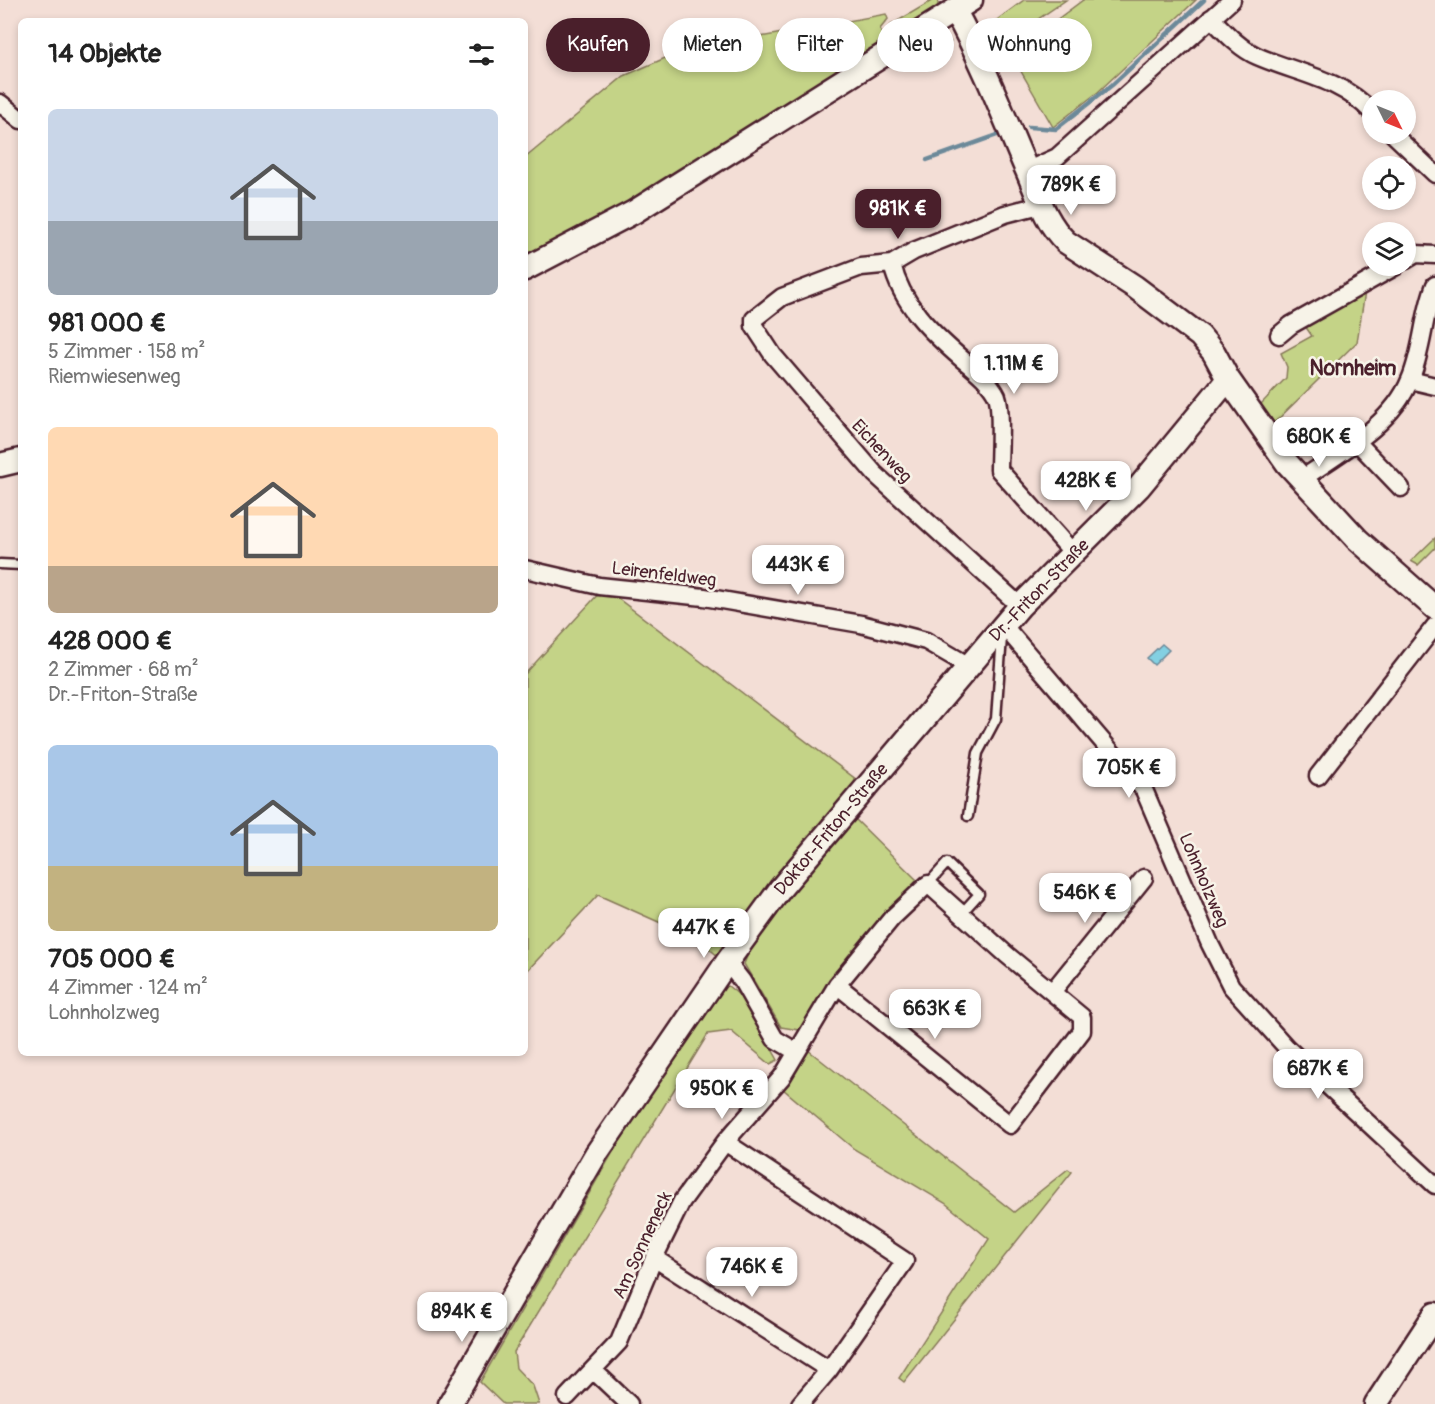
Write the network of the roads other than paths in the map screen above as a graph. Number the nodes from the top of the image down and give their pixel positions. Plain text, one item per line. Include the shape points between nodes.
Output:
1 (1232, 0) edge
2 (963, 6) edge
3 (1211, 18) junction
4 (985, 72) edge
5 (0, 103) edge
6 (1362, 103) edge
7 (18, 118) edge
8 (1404, 144) edge
9 (1028, 170) junction
10 (1435, 174) edge
11 (1040, 205) junction
12 (1416, 254) edge
13 (1435, 255) edge
14 (892, 264) junction
15 (528, 267) edge
16 (1378, 276) edge
17 (1435, 285) edge
18 (1279, 335) dead end
19 (1228, 379) junction
20 (1410, 380) junction
21 (1435, 386) edge
22 (1356, 441) junction
23 (18, 461) edge
24 (0, 465) edge
25 (1302, 479) junction
26 (1401, 488) dead end
27 (1074, 554) junction
28 (0, 564) edge
29 (18, 565) edge
30 (528, 570) edge
31 (1020, 606) junction
32 (1435, 608) edge
33 (1003, 626) junction
34 (1435, 626) edge
35 (969, 666) junction
36 (1318, 776) dead end
37 (968, 816) dead end
38 (1144, 878) dead end
39 (928, 884) junction
40 (961, 914) junction
41 (727, 962) junction
42 (837, 985) junction
43 (1052, 992) junction
44 (797, 1052) junction
45 (725, 1142) junction
46 (1435, 1185) edge
47 (654, 1258) junction
48 (1435, 1314) edge
49 (593, 1370) junction
50 (829, 1370) junction
51 (567, 1397) dead end
52 (450, 1404) edge
53 (629, 1404) edge
54 (800, 1404) edge
55 (1376, 1404) edge

1 - 3 street
2 - 15 street via 634,212
3 - 6 street via 1234,42 1256,55 1327,79
3 - 9 street via 1057,157
4 - 9 street
5 - 7 street
8 - 10 street
9 - 11 street
11 - 14 street via 1005,214
11 - 19 street via 1066,242 1200,336
12 - 13 street
14 - 27 street via 897,284 913,309 982,376 997,396 999,470
14 - 31 street, Eichenweg via 861,267 782,297 754,319 754,326 772,355 875,474
16 - 18 street
17 - 20 street
19 - 25 street
19 - 27 street, Dr.-Friton-Straße via 1139,487
20 - 21 street
20 - 22 street via 1389,413
22 - 25 street
22 - 26 street
23 - 24 street
25 - 32 street via 1358,539
27 - 31 street, Dr.-Friton-Straße
28 - 29 lane
30 - 35 street, Leirenfeldweg via 599,586 704,597 861,624 926,641
31 - 33 street, Dr.-Friton-Straße
33 - 35 street, Dr.-Friton-Straße
33 - 37 lane via 996,719 978,753
33 - 46 street, Lohnholzweg via 1144,790 1231,986 1287,1048
34 - 36 street
35 - 41 street, Doktor-Friton-Straße via 781,888
38 - 43 street
39 - 40 street
39 - 40 lane via 947,863 979,894
39 - 42 street, Am Sonneneck via 892,918
40 - 43 street
41 - 44 street via 775,1039
41 - 52 street, Doktor-Friton-Straße via 596,1154
42 - 43 street via 1010,1125 1082,1031 1082,1017
42 - 44 street, Am Sonneneck
44 - 45 street, Am Sonneneck via 778,1082
45 - 47 street, Am Sonneneck via 682,1201
45 - 50 street via 905,1261
47 - 49 street, Am Sonneneck via 620,1342
47 - 50 street
48 - 55 street
49 - 51 street, Am Sonneneck
49 - 53 street
50 - 54 street

